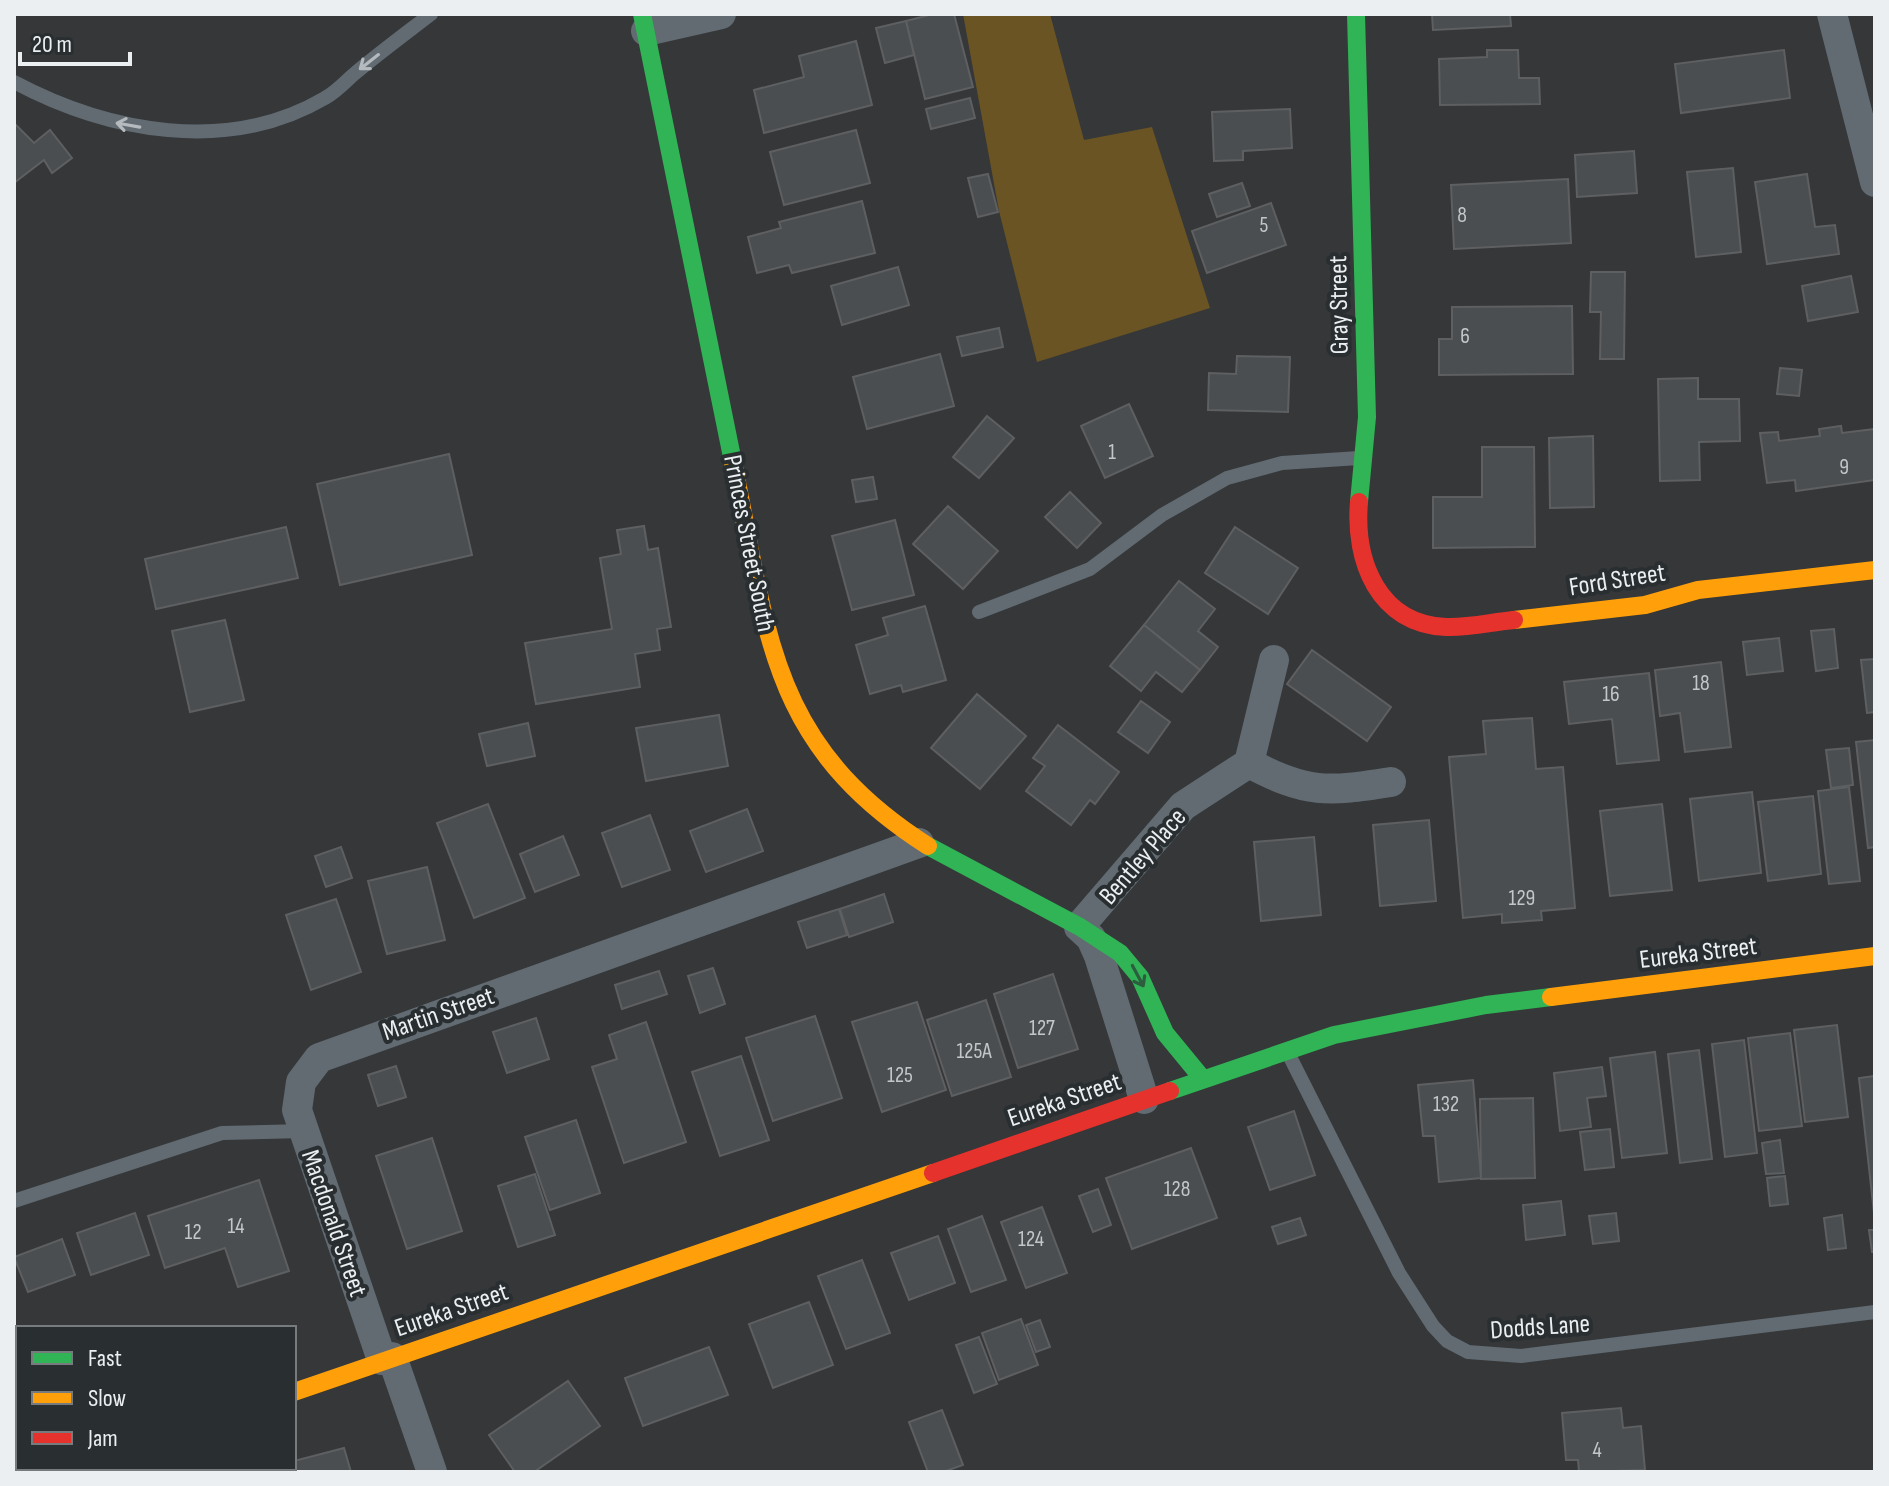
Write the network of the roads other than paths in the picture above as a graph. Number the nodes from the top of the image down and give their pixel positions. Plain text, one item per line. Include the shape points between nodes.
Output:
1 (431, 14) edge
2 (721, 14) edge
3 (1356, 14) edge
4 (1832, 14) edge
5 (644, 23) edge
6 (14, 82) edge
7 (1875, 182) edge
8 (1363, 458) junction
9 (1875, 570) edge
10 (1377, 591) joint
11 (979, 612) dead end
12 (1274, 660) dead end
13 (1249, 763) junction
14 (1391, 782) dead end
15 (919, 843) junction
16 (1079, 927) junction
17 (1875, 956) edge
18 (1286, 1050) junction
19 (1202, 1078) junction
20 (1144, 1099) junction
21 (304, 1131) junction
22 (14, 1201) edge
23 (1875, 1312) edge
24 (387, 1358) junction
25 (296, 1391) edge
26 (432, 1472) edge

1 -> 6 lane via 324,99 245,126 190,132 110,122
2 - 5 street
3 - 8 street, Gray Street via 1367,421
4 - 7 street
5 - 15 street, Princes Street South via 781,685 805,732 837,772
8 - 10 street, Gray Street via 1360,543 1364,567
8 - 11 lane via 1282,463 1227,478 1162,515 1090,569
9 - 10 street, Ford Street via 1698,590 1645,605 1450,627 1408,617
12 - 13 street
13 - 14 street via 1321,791
13 - 16 street, Bentley Place via 1183,806
15 - 16 street, Princes Street South
15 - 21 street, Martin Street via 327,1052 301,1082 297,1103
16 -> 19 street, Princes Street South via 1132,964 1169,1039
16 - 20 street, Princes Street South via 1099,956
17 - 18 street, Eureka Street via 1448,1010
18 - 19 street, Eureka Street
18 - 23 lane, Dodds Lane via 1406,1285 1442,1336 1468,1352 1521,1356
19 - 20 street, Eureka Street
20 - 24 street, Eureka Street
21 - 22 lane via 222,1133
21 - 24 street, Macdonald Street
24 - 25 street, Eureka Street
24 - 26 street, Macdonald Street

